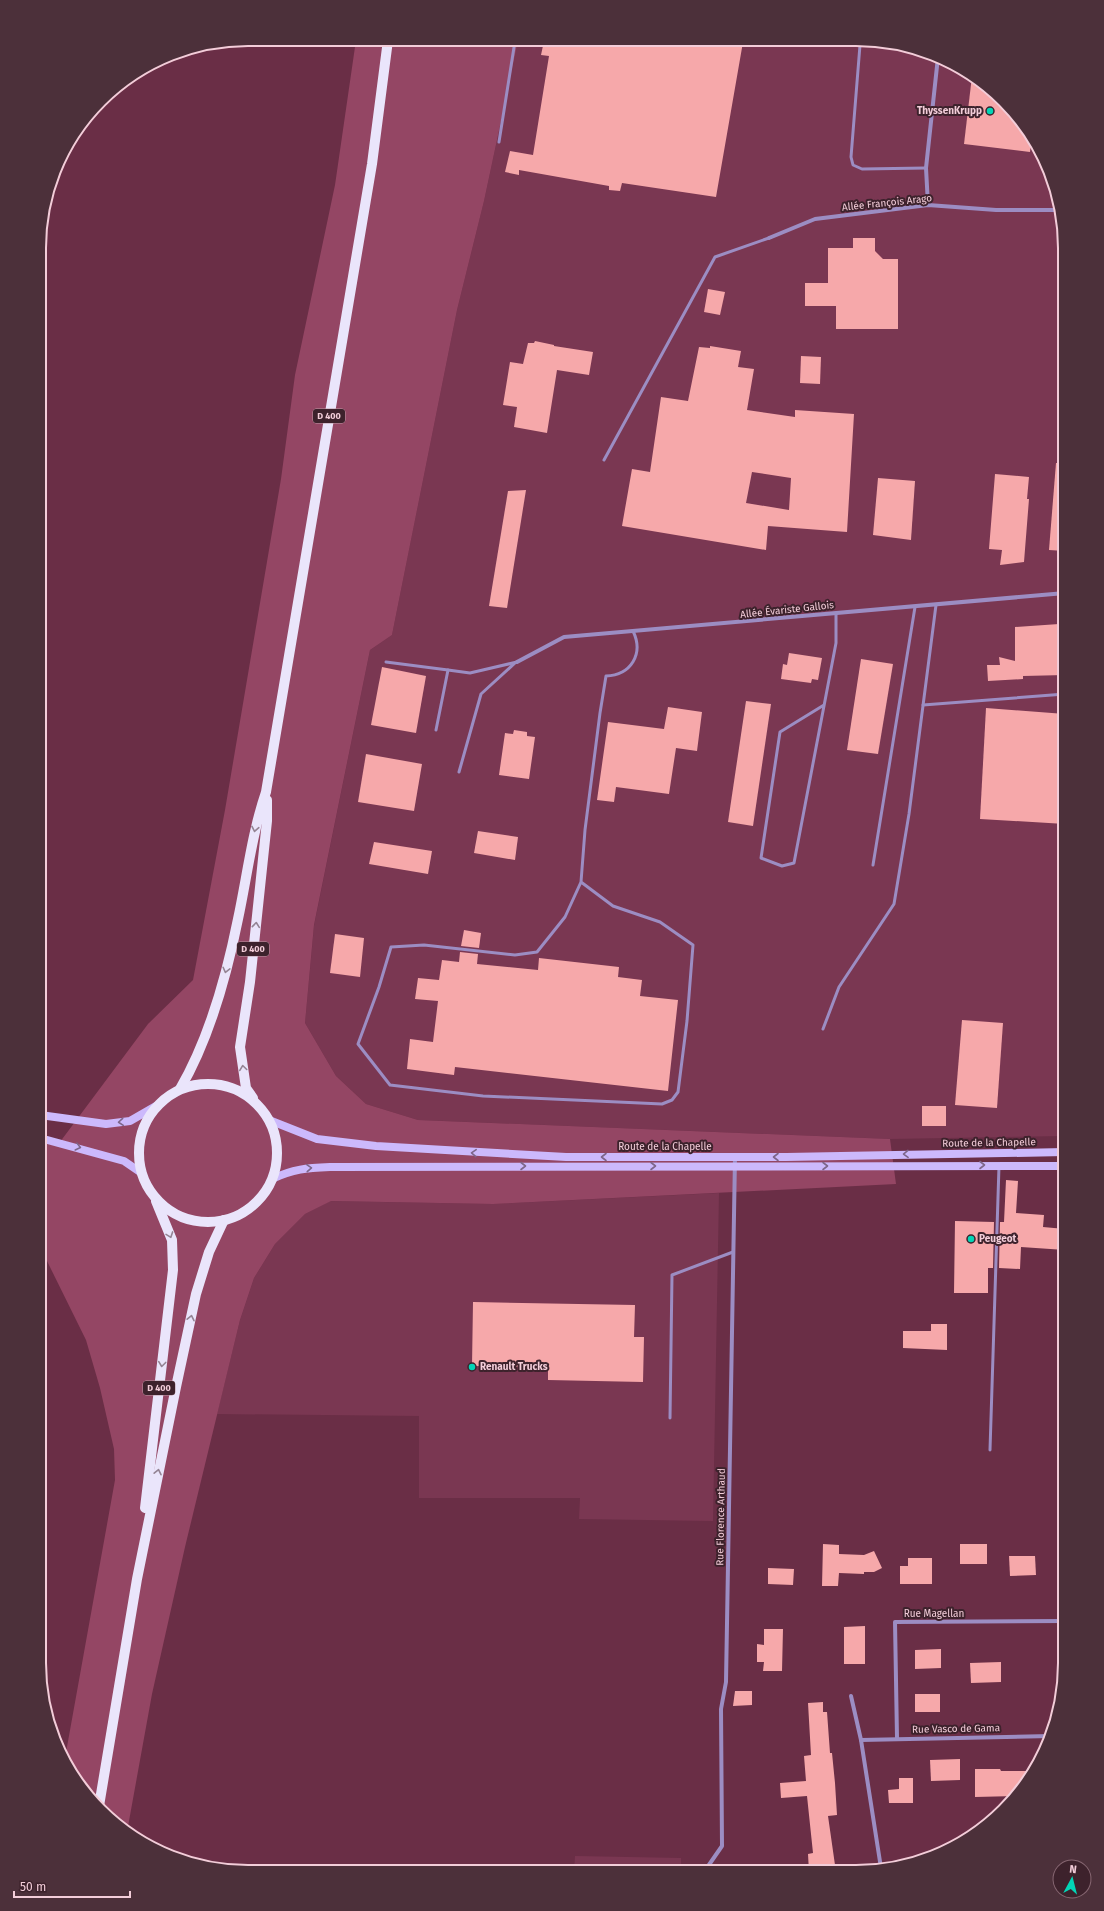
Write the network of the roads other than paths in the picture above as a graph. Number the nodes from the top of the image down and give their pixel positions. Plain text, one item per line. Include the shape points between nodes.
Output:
1 (387, 46) edge
2 (514, 46) edge
3 (860, 46) edge
4 (937, 63) edge
5 (499, 142) dead end
6 (926, 168) junction
7 (928, 205) junction
8 (1054, 210) edge
9 (769, 238) joint
10 (604, 460) dead end
11 (1058, 594) edge
12 (936, 605) junction
13 (915, 607) junction
14 (836, 613) junction
15 (633, 631) junction
16 (386, 662) dead end
17 (516, 662) junction
18 (448, 670) junction
19 (1058, 695) edge
20 (824, 705) junction
21 (923, 705) junction
22 (436, 730) dead end
23 (459, 772) dead end
24 (266, 792) junction
25 (873, 865) dead end
26 (581, 882) junction
27 (822, 1028) dead end
28 (180, 1089) junction
29 (257, 1103) junction
30 (156, 1106) junction
31 (46, 1115) edge
32 (269, 1120) junction
33 (46, 1140) edge
34 (1058, 1152) edge
35 (735, 1157) junction
36 (999, 1165) junction
37 (1058, 1166) edge
38 (735, 1167) junction
39 (140, 1172) junction
40 (272, 1179) junction
41 (155, 1199) junction
42 (224, 1220) junction
43 (733, 1252) junction
44 (670, 1418) dead end
45 (990, 1450) dead end
46 (137, 1579) junction
47 (1058, 1621) edge
48 (851, 1696) dead end
49 (1044, 1736) edge
50 (897, 1738) junction
51 (861, 1740) junction
52 (100, 1800) edge
53 (880, 1863) edge
54 (709, 1865) edge

1 - 24 main road, D 400 via 372,164
2 - 5 lane
3 - 6 lane via 850,157 853,165 862,169
4 - 6 street
6 - 7 street
7 - 8 street, Allée François Arago via 996,210
7 - 9 street, Allée François Arago via 814,219
9 - 10 lane via 715,257
11 - 12 street, Allée Évariste Gallois
12 - 13 street, Allée Évariste Gallois
12 - 21 lane
13 - 14 street, Allée Évariste Gallois
13 - 25 lane
14 - 15 street, Allée Évariste Gallois
14 - 20 lane via 836,643
15 - 17 street, Allée Évariste Gallois via 564,637
15 - 26 lane via 637,644 635,659 626,670 613,676 606,676 585,830
16 - 18 lane
17 - 18 lane via 470,673
17 - 23 lane via 481,694
18 - 22 lane
19 - 21 lane
20 - 20 lane via 794,863 782,866 761,858 780,732
21 - 27 lane via 894,904 840,987
24 -> 28 main road, D 400 via 257,818 224,978 200,1049
29 -> 24 main road, D 400 via 246,1088 240,1048 250,982 267,820
26 - 26 lane via 613,906 660,922 693,945 678,1092 672,1100 662,1104 483,1096 390,1085 358,1044 379,987 390,947 424,945 515,955 537,952 564,917
28 - 29 main road via 200,1083 221,1084 240,1091
28 - 30 main road
29 - 32 main road
30 -> 31 main road via 130,1121 106,1124
30 - 39 main road via 143,1126 138,1149
35 -> 32 main road, Route de la Chapelle via 566,1157 376,1146 317,1139
32 - 40 main road via 276,1139 277,1160
33 -> 39 main road via 124,1160
34 -> 35 main road, Route de la Chapelle
35 - 38 street, Rue Florence Arthaud
36 - 37 main road, Route de la Chapelle
38 -> 36 main road, Route de la Chapelle
36 - 45 lane
40 -> 38 main road, Route de la Chapelle via 293,1170 330,1167
38 - 43 street, Rue Florence Arthaud
39 - 41 main road
40 - 42 main road via 261,1198 244,1212
41 - 42 main road via 170,1211 187,1219 205,1222
41 -> 46 main road, D 400 via 172,1240 173,1270
46 -> 42 main road, D 400 via 196,1294 209,1252
43 - 44 lane via 672,1275
43 - 54 street, Rue Florence Arthaud via 726,1682 721,1709 722,1846
46 - 52 main road, D 400
47 - 50 street, Rue Magellan via 895,1622
48 - 51 street
49 - 50 street, Rue Vasco de Gama
50 - 51 street, Rue Vasco de Gama
51 - 53 street

